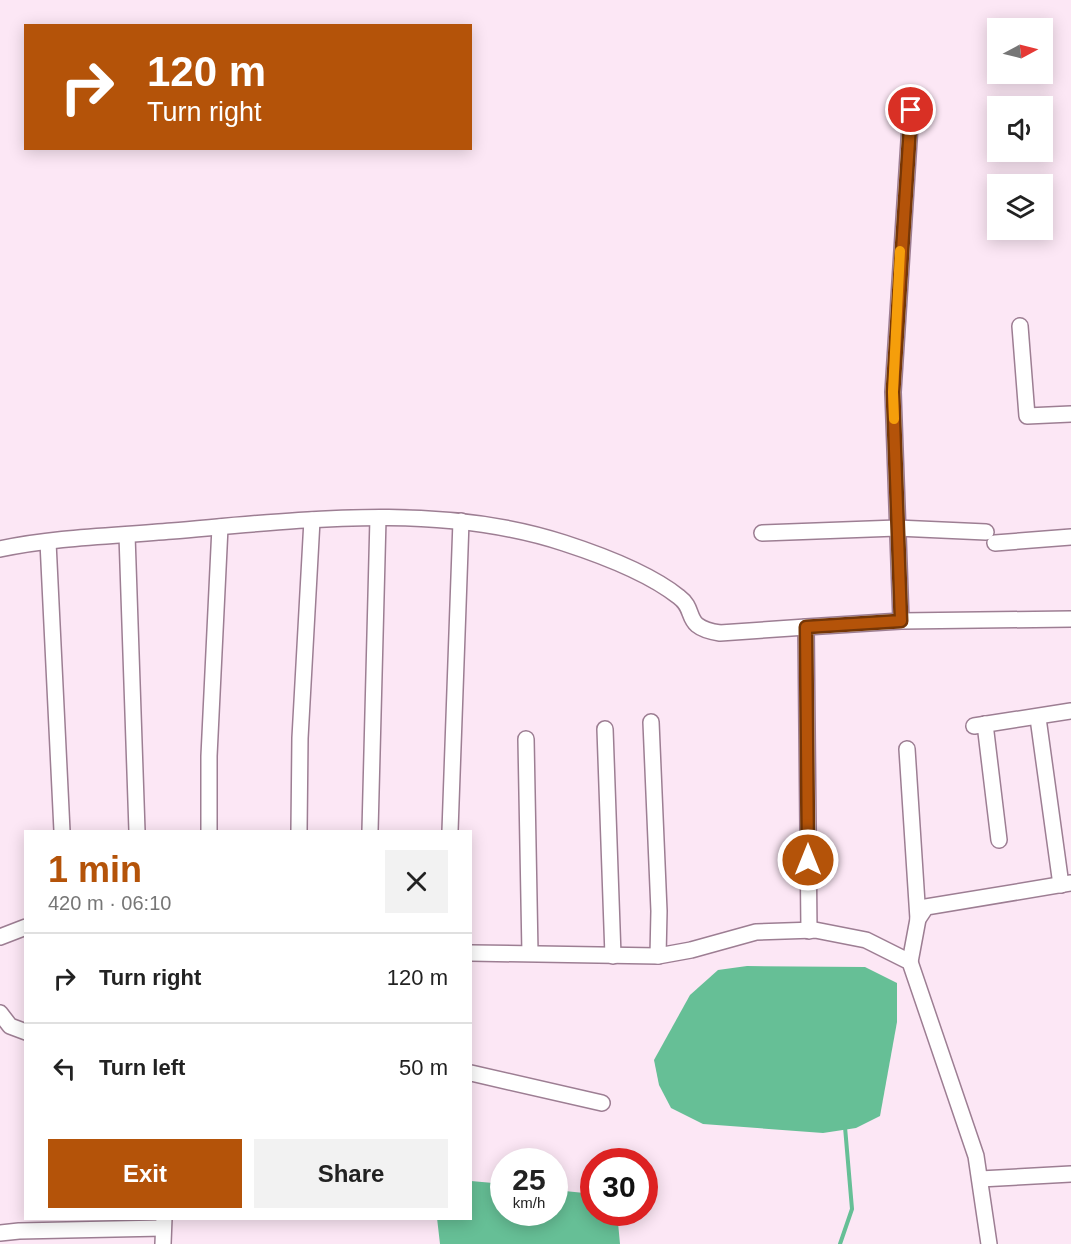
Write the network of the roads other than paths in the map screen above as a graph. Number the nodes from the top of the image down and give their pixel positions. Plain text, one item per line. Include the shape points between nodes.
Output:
1 (911, 110) dead end
2 (1020, 326) dead end
3 (1071, 414) edge
4 (378, 518) junction
5 (312, 520) junction
6 (461, 521) junction
7 (220, 527) junction
8 (897, 528) junction
9 (762, 533) dead end
10 (127, 535) junction
11 (1071, 537) edge
12 (48, 542) junction
13 (0, 549) edge
14 (1071, 620) edge
15 (901, 621) junction
16 (806, 627) junction
17 (1071, 711) edge
18 (1038, 718) junction
19 (651, 722) dead end
20 (605, 729) dead end
21 (526, 739) dead end
22 (907, 749) dead end
23 (62, 830) edge
24 (137, 830) edge
25 (210, 830) edge
26 (298, 830) edge
27 (370, 830) edge
28 (450, 830) edge
29 (999, 840) dead end
30 (1066, 884) edge
31 (918, 919) junction
32 (24, 928) edge
33 (809, 931) junction
34 (0, 937) edge
35 (472, 953) edge
36 (530, 953) junction
37 (613, 956) junction
38 (658, 956) junction
39 (910, 962) junction
40 (0, 1013) edge
41 (24, 1031) edge
42 (472, 1073) edge
43 (602, 1103) dead end
44 (1071, 1174) edge
45 (980, 1179) junction
46 (163, 1230) edge
47 (0, 1233) edge
48 (989, 1244) edge

1 - 8 street via 893,392
2 - 3 street via 1027,416
4 - 5 street
4 - 6 street
4 - 27 street
5 - 7 street
5 - 26 street
6 - 16 street via 561,542 601,556 682,598 689,616 709,632
6 - 28 street
7 - 10 street
7 - 25 street via 209,756
8 - 9 street
8 - 11 street via 991,538
8 - 15 street
10 - 12 street
10 - 24 street
12 - 13 street
12 - 23 street
14 - 15 street
15 - 16 street
16 - 33 street
17 - 18 street
18 - 29 street via 980,725
18 - 30 street
19 - 38 street
20 - 37 street
21 - 36 street
22 - 31 street
30 - 31 street via 926,907
31 - 39 street
32 - 34 street
33 - 38 street via 756,932
33 - 39 street via 866,940
35 - 36 street
36 - 37 street
37 - 38 street
39 - 45 street via 976,1156
40 - 41 street via 10,1026
42 - 43 street
44 - 45 street
45 - 48 street
46 - 47 street

